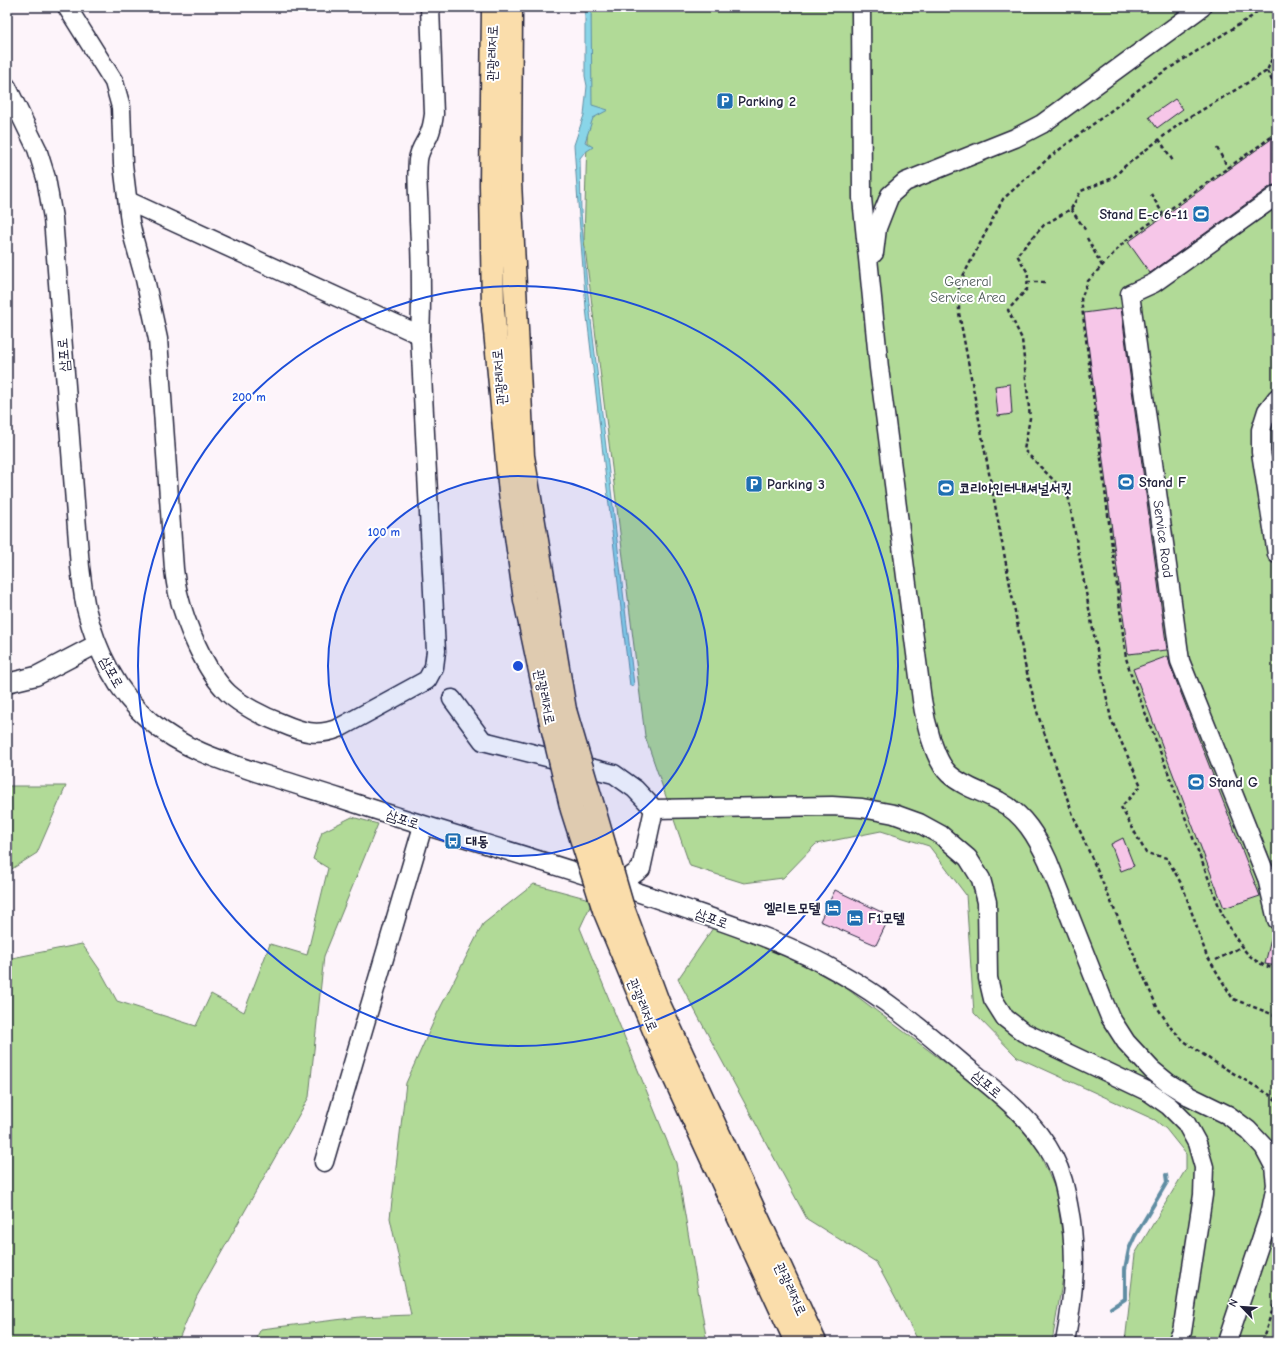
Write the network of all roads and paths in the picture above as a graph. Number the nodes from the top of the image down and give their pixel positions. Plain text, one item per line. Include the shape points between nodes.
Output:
1 (67, 7) edge
2 (430, 7) edge
3 (493, 7) edge
4 (511, 7) edge
5 (861, 7) edge
6 (1202, 7) edge
7 (1262, 7) edge
8 (1277, 46) edge
9 (1267, 71) junction
10 (7, 87) edge
11 (1277, 90) edge
12 (501, 101) junction
13 (1159, 140) junction
14 (1217, 148) dead end
15 (1173, 161) dead end
16 (1228, 168) dead end
17 (862, 176) junction
18 (905, 182) junction
19 (1151, 194) dead end
20 (1277, 195) edge
21 (128, 201) junction
22 (1071, 209) junction
23 (1163, 214) dead end
24 (1086, 231) dead end
25 (1087, 238) dead end
26 (1102, 266) dead end
27 (1027, 282) junction
28 (1046, 282) dead end
29 (871, 288) junction
30 (420, 335) junction
31 (1277, 398) edge
32 (1277, 554) edge
33 (97, 644) junction
34 (7, 682) edge
35 (452, 699) dead end
36 (654, 809) junction
37 (423, 826) junction
38 (615, 900) junction
39 (1277, 920) edge
40 (1241, 947) dead end
41 (1216, 960) dead end
42 (1277, 1016) edge
43 (1277, 1101) edge
44 (324, 1162) dead end
45 (1277, 1296) edge
46 (796, 1342) edge
47 (815, 1342) edge
48 (1065, 1342) edge
49 (1176, 1342) edge
50 (1227, 1342) edge
51 (1262, 1342) edge

1 - 21 street via 114,82 118,94
2 - 30 street via 434,114 433,125 418,159 422,302
3 - 12 highway, 관광레저로
4 - 12 highway, 관광레저로
5 - 17 street
6 - 18 street via 1042,124 1015,138
7 - 43 path via 1251,17 1154,78 1051,156 1003,199 959,284 959,313 1025,665 1038,715 1073,815 1157,1007 1171,1028 1195,1049
8 - 9 path
9 - 11 path
9 - 13 path via 1182,122
10 - 33 street, 삼포로 via 37,149 46,178 53,218 80,567 86,608
12 - 38 highway, 관광레저로, bridge via 500,183 493,309 510,493 524,600 557,712 572,810
13 - 15 path
13 - 22 path via 1113,178 1081,191
14 - 16 path
17 - 18 street via 866,186 872,190 882,191
17 - 29 street
18 - 29 street via 890,195 880,222
19 - 23 path
20 - 39 street, Service Road via 1154,283 1130,294 1180,660 1267,878
21 - 30 street
21 - 30 street via 134,240 158,338 174,569 178,592 202,654 216,679 228,693 273,720 296,729 316,733 339,728 427,680 434,667 436,651
22 - 24 path
22 - 27 path via 1044,225 1017,255 1028,273
25 - 26 path
27 - 28 path
27 - 42 path via 1027,289 1008,310 1022,339 1030,418 1024,450 1068,495 1111,719 1141,786 1121,807 1146,853 1167,858 1183,887 1206,954 1233,999
29 - 50 street via 922,700 928,730 940,760 948,773 959,781 1012,808 1022,817 1039,842 1110,1017 1126,1042 1168,1083 1228,1115 1248,1130 1264,1147 1274,1166 1276,1185 1272,1210
31 - 32 street via 1267,411 1261,430 1261,452
33 - 34 street via 36,676
33 - 37 street, 삼포로 via 129,701 152,722 181,742 216,759
35 - 36 street via 483,741 614,774 635,789
36 - 38 street via 641,868
36 - 49 street via 832,806 862,808 894,814 919,823 941,835 968,858 981,879 987,902 988,978 993,999 1005,1018 1023,1032 1149,1092 1169,1106 1186,1123 1197,1143 1204,1167 1203,1196 1182,1332
37 - 38 street, 삼포로
37 - 44 street
38 - 46 highway, 관광레저로 via 668,1064
38 - 47 highway, 관광레저로 via 658,1002
38 - 48 street, 삼포로 via 723,922 789,947 839,972 881,998 918,1027 1026,1120 1043,1139 1054,1159 1063,1180 1072,1223 1075,1265
40 - 41 path
45 - 51 path

